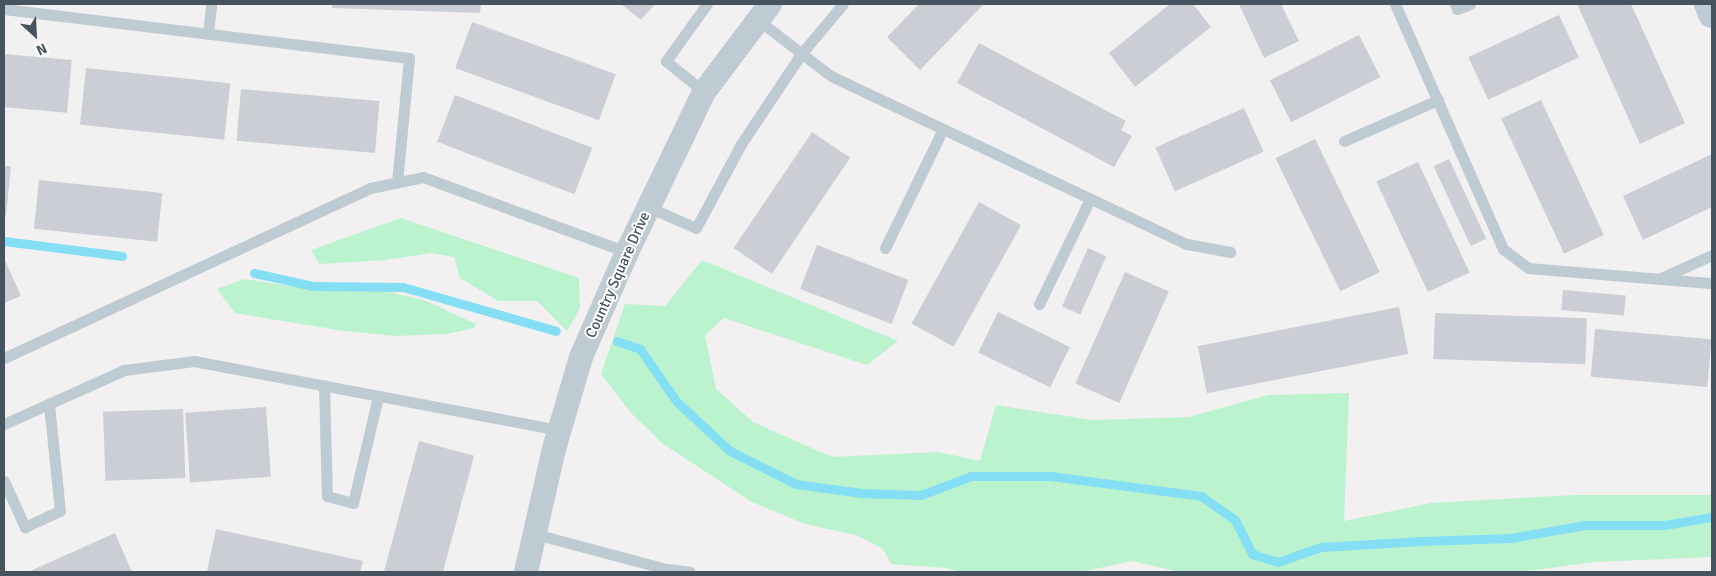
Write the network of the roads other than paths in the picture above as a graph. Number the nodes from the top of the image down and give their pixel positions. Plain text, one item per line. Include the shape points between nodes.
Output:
1 (211, 4) edge
2 (707, 4) edge
3 (843, 4) edge
4 (1395, 4) edge
5 (1455, 4) edge
6 (1470, 4) edge
7 (1708, 4) edge
8 (4, 9) edge
9 (764, 12) edge
10 (1712, 14) edge
11 (208, 34) junction
12 (802, 54) junction
13 (704, 92) junction
14 (1438, 100) junction
15 (943, 129) junction
16 (1344, 141) dead end
17 (397, 182) junction
18 (1090, 198) junction
19 (648, 206) junction
20 (885, 248) dead end
21 (627, 252) junction
22 (1230, 252) dead end
23 (1712, 255) edge
24 (1659, 278) junction
25 (1712, 283) edge
26 (1040, 304) dead end
27 (4, 358) edge
28 (324, 385) junction
29 (378, 396) junction
30 (49, 404) junction
31 (4, 424) edge
32 (559, 430) junction
33 (4, 481) edge
34 (535, 534) junction
35 (526, 572) edge
36 (690, 572) edge

1 - 11 lane
2 - 13 lane via 666,61
3 - 12 lane
4 - 14 lane
5 - 6 lane via 1457,10
7 - 10 main road
8 - 11 lane
9 - 12 lane
9 - 13 street, Country Square Drive
11 - 17 lane via 409,58
12 - 15 lane via 830,76
12 - 19 lane via 741,144 696,228
13 - 19 street, Country Square Drive
14 - 16 lane
14 - 24 lane via 1503,249 1528,268
15 - 18 lane
15 - 20 lane
17 - 21 lane via 423,177
17 - 27 lane via 370,188
18 - 22 lane via 1187,244
18 - 26 lane
19 - 21 street, Country Square Drive
21 - 32 street, Country Square Drive via 581,357
23 - 24 lane
24 - 25 lane
28 - 29 lane
28 - 29 lane via 327,496 353,503
28 - 30 lane via 194,361 124,370
29 - 32 lane
30 - 31 lane
30 - 33 lane via 60,511 25,527
32 - 34 street, Country Square Drive
34 - 35 street, Country Square Drive
34 - 36 lane via 667,569

